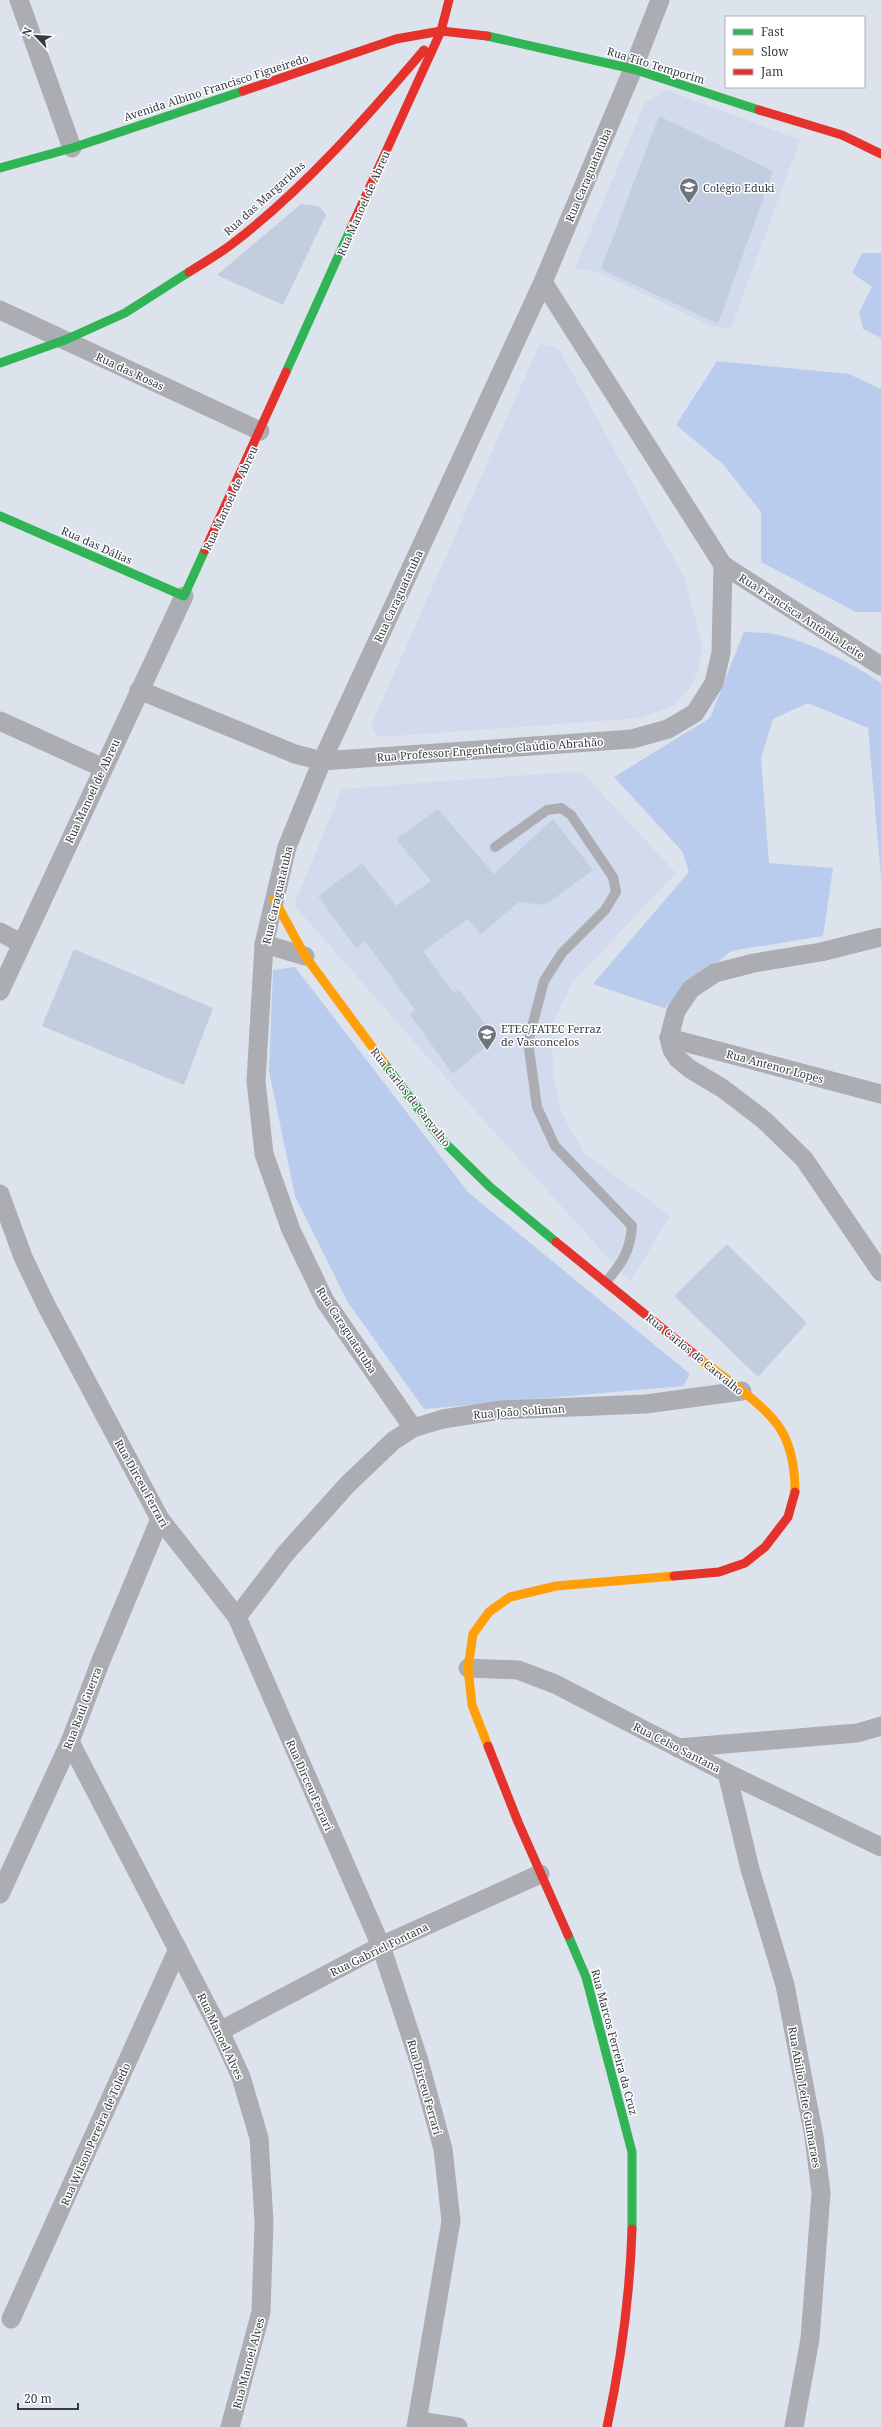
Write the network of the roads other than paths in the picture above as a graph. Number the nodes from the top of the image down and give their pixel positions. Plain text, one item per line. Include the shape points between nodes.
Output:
1 (19, 0) edge
2 (449, 0) edge
3 (660, 0) edge
4 (441, 31) junction
5 (633, 69) junction
6 (72, 148) junction
7 (881, 154) edge
8 (0, 168) edge
9 (543, 282) junction
10 (0, 310) edge
11 (65, 340) junction
12 (0, 363) edge
13 (260, 431) junction
14 (0, 516) edge
15 (723, 565) junction
16 (184, 596) junction
17 (881, 666) edge
18 (139, 690) junction
19 (0, 721) edge
20 (322, 761) junction
21 (103, 768) junction
22 (495, 847) dead end
23 (274, 899) junction
24 (0, 932) edge
25 (881, 937) edge
26 (21, 943) junction
27 (264, 944) junction
28 (305, 956) junction
29 (0, 991) edge
30 (669, 1038) junction
31 (881, 1094) edge
32 (0, 1194) edge
33 (881, 1272) edge
34 (606, 1282) junction
35 (742, 1391) junction
36 (412, 1428) junction
37 (160, 1519) junction
38 (237, 1617) junction
39 (473, 1634) joint
40 (468, 1668) junction
41 (881, 1726) edge
42 (70, 1742) junction
43 (678, 1748) junction
44 (727, 1773) junction
45 (881, 1847) edge
46 (540, 1874) junction
47 (0, 1894) edge
48 (381, 1946) junction
49 (178, 1949) junction
50 (220, 2031) junction
51 (11, 2318) dead end
52 (417, 2424) edge
53 (230, 2427) edge
54 (458, 2427) edge
55 (607, 2427) edge
56 (794, 2427) edge

1 - 6 street
2 - 4 street, Rua Manoel de Abreu
3 - 5 street, Rua Caraguatatuba
4 - 5 street, Rua Tito Temporim via 496,36
4 - 6 street, Avenida Albino Francisco Figueiredo via 396,39
4 - 11 street, Rua das Margaridas via 372,111 292,192 232,244 125,314
4 - 13 street, Rua Manoel de Abreu
5 - 7 street, Rua Tito Temporim via 842,135
5 - 9 street, Rua Caraguatatuba
6 - 8 street, Avenida Albino Francisco Figueiredo
9 - 15 street
9 - 20 street, Rua Caraguatatuba
10 - 11 street, Rua das Rosas
11 - 12 street, Rua das Margaridas
11 - 13 street, Rua das Rosas
13 - 16 street, Rua Manoel de Abreu
14 - 16 street, Rua das Dálias
15 - 17 street, Rua Francisca Antônia Leite
15 - 20 street, Rua Professor Engenheiro Claúdio Abrahão via 721,653 714,683 694,713 668,729 632,739
16 - 18 street, Rua Manoel de Abreu
18 - 20 street, Rua Professor Engenheiro Claúdio Abrahão via 295,754
18 - 21 street, Rua Manoel de Abreu
19 - 21 street
20 - 23 street, Rua Caraguatatuba via 287,847
21 - 26 street, Rua Manoel de Abreu
22 - 34 lane via 547,810 561,808 571,815 613,877 616,892 605,910 562,953 544,981 528,1042 536,1107 555,1146 632,1226 630,1245 621,1265
23 - 27 street, Rua Caraguatatuba
23 - 28 street, Rua Carlos de Carvalho
24 - 26 street
25 - 30 street via 715,973 692,989 676,1011
26 - 29 street, Rua Manoel de Abreu
27 - 28 street
27 - 36 street, Rua Caraguatatuba via 256,1081 264,1154 291,1230 325,1301
28 - 34 street, Rua Carlos de Carvalho via 441,1139 490,1187
30 - 31 street, Rua Antenor Lopes
30 - 33 street via 672,1050 690,1070 722,1088 764,1120 804,1159
32 - 37 street, Rua Dirceu Ferrari via 23,1257 46,1305
34 - 35 street, Rua Carlos de Carvalho
35 - 36 street, Rua João Soliman via 646,1404 501,1410 442,1419
35 - 39 street, Rua Carlos de Carvalho via 762,1408 780,1430 793,1464 795,1492 788,1516 765,1547 745,1563 718,1572 556,1586 510,1597 489,1612
36 - 38 street, Rua João Soliman via 393,1441 347,1485 286,1553
37 - 38 street, Rua Dirceu Ferrari
37 - 42 street, Rua Raul Guerra
38 - 48 street, Rua Dirceu Ferrari
39 - 40 street, Rua Marcos Ferreira da Cruz
40 - 43 street, Rua Celso Santana via 518,1670 555,1684
40 - 46 street, Rua Marcos Ferreira da Cruz via 472,1705
41 - 43 street via 857,1733
42 - 47 street, Rua Raul Guerra
42 - 49 street, Rua Manoel Alves
43 - 44 street, Rua Celso Santana
44 - 45 street, Rua Celso Santana
44 - 56 street, Rua Abilio Leite Guimaraes via 750,1869 785,1986 814,2136 821,2193 810,2339
46 - 48 street, Rua Gabriel Fontana
46 - 55 street, Rua Marcos Ferreira da Cruz via 586,1977 632,2152 631,2277 621,2360
48 - 50 street, Rua Gabriel Fontana
48 - 52 street, Rua Dirceu Ferrari via 420,2061 443,2149 451,2221
49 - 50 street, Rua Manoel Alves
49 - 51 street, Rua Wilson Pereira de Toledo
50 - 53 street, Rua Manoel Alves via 241,2077 260,2138 264,2222 261,2312
52 - 54 street

